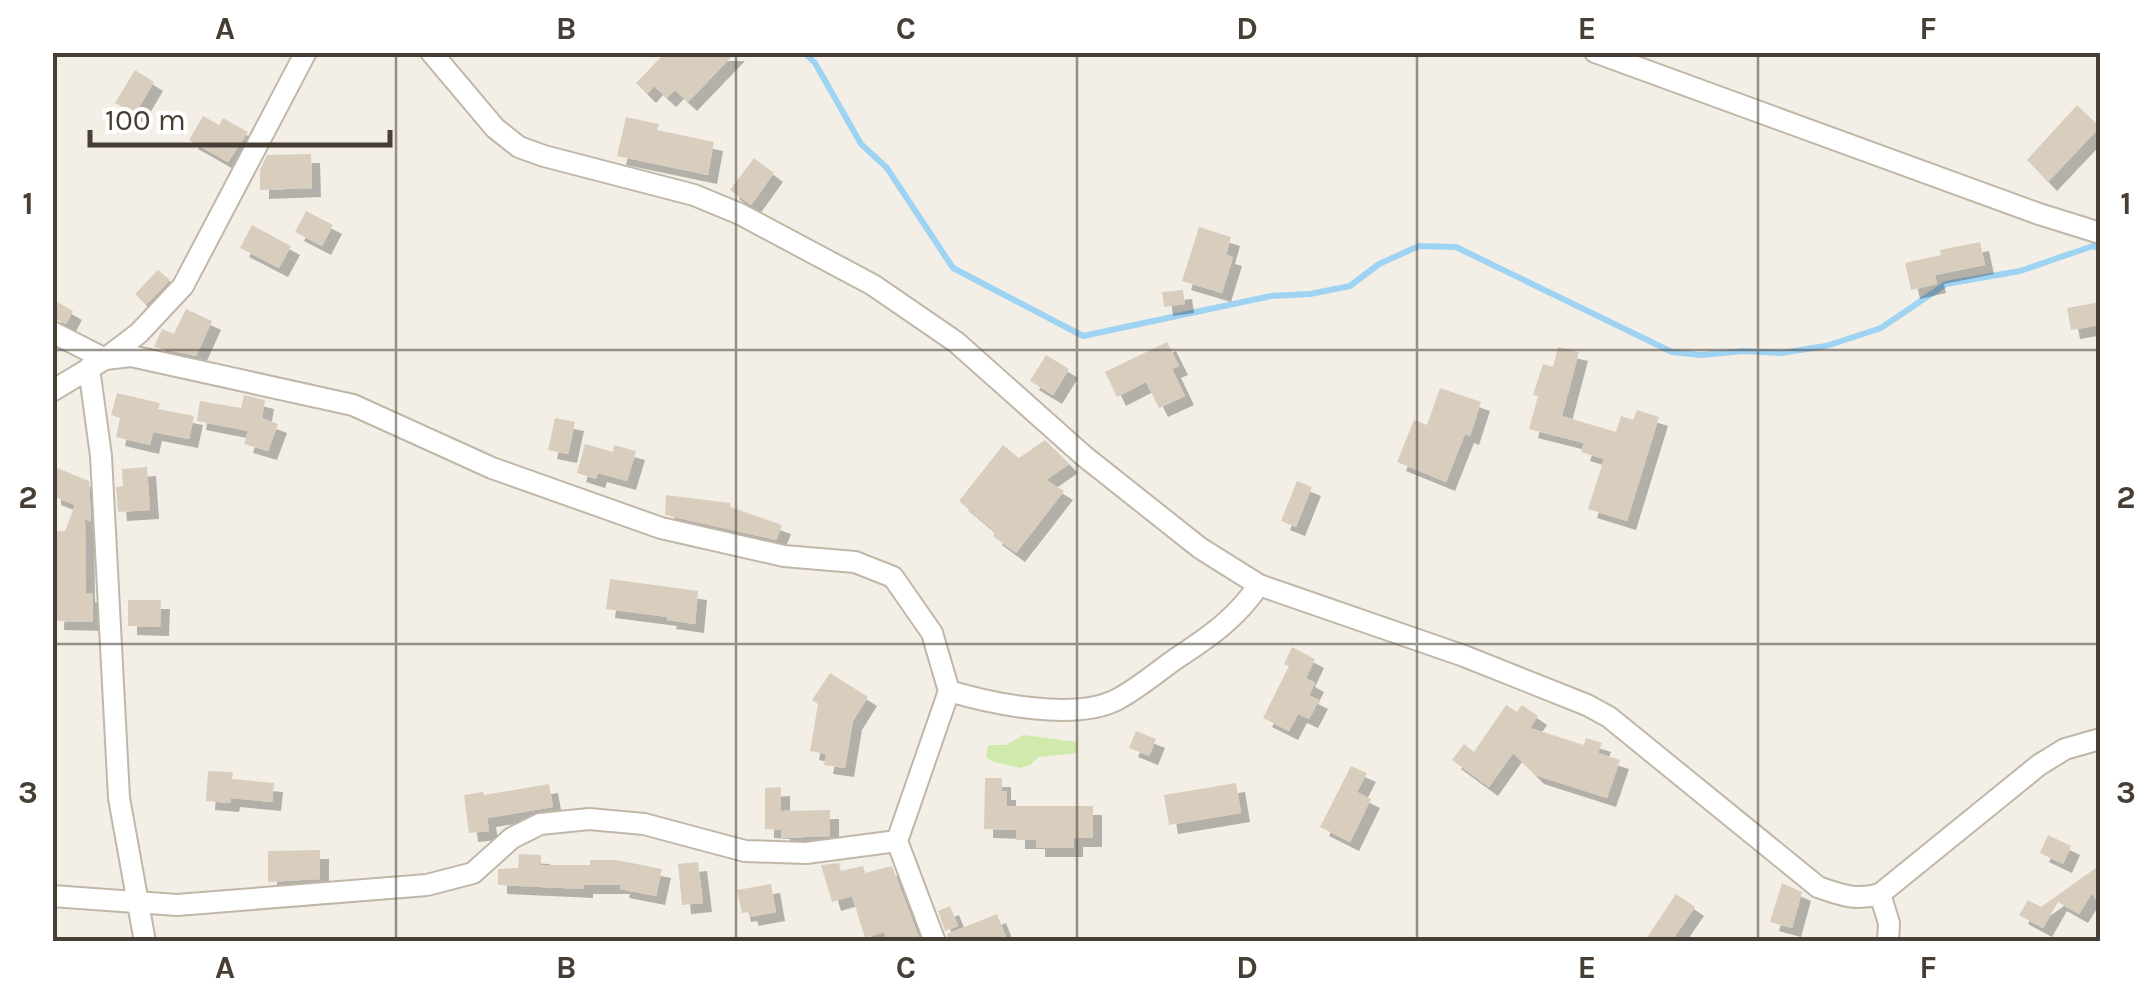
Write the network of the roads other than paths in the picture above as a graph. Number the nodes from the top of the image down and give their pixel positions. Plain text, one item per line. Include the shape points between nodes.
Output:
1 (306, 52) edge
2 (431, 52) edge
3 (1595, 52) edge
4 (2100, 233) edge
5 (52, 332) edge
6 (97, 363) junction
7 (52, 391) edge
8 (1259, 585) junction
9 (949, 691) junction
10 (2100, 738) edge
11 (897, 841) junction
12 (1880, 894) junction
13 (52, 896) edge
14 (138, 904) junction
15 (145, 942) edge
16 (935, 942) edge
17 (1888, 942) edge

1 - 6 street via 184,286 139,333
2 - 8 street via 519,147 694,195 874,284 956,342 1200,548
3 - 4 street
5 - 6 street
6 - 7 street
6 - 9 street via 131,356 353,405 492,468 661,528 880,570 932,632
6 - 14 street via 119,798
8 - 9 street via 1240,612 1114,701 1050,708
8 - 12 street via 1587,705 1633,734 1818,886 1848,898
9 - 11 street
10 - 12 street via 2040,765
11 - 14 street via 806,853 746,851 644,824 589,819 540,824 512,838 472,873 427,884
11 - 16 street
12 - 17 street
13 - 14 street
14 - 15 street

